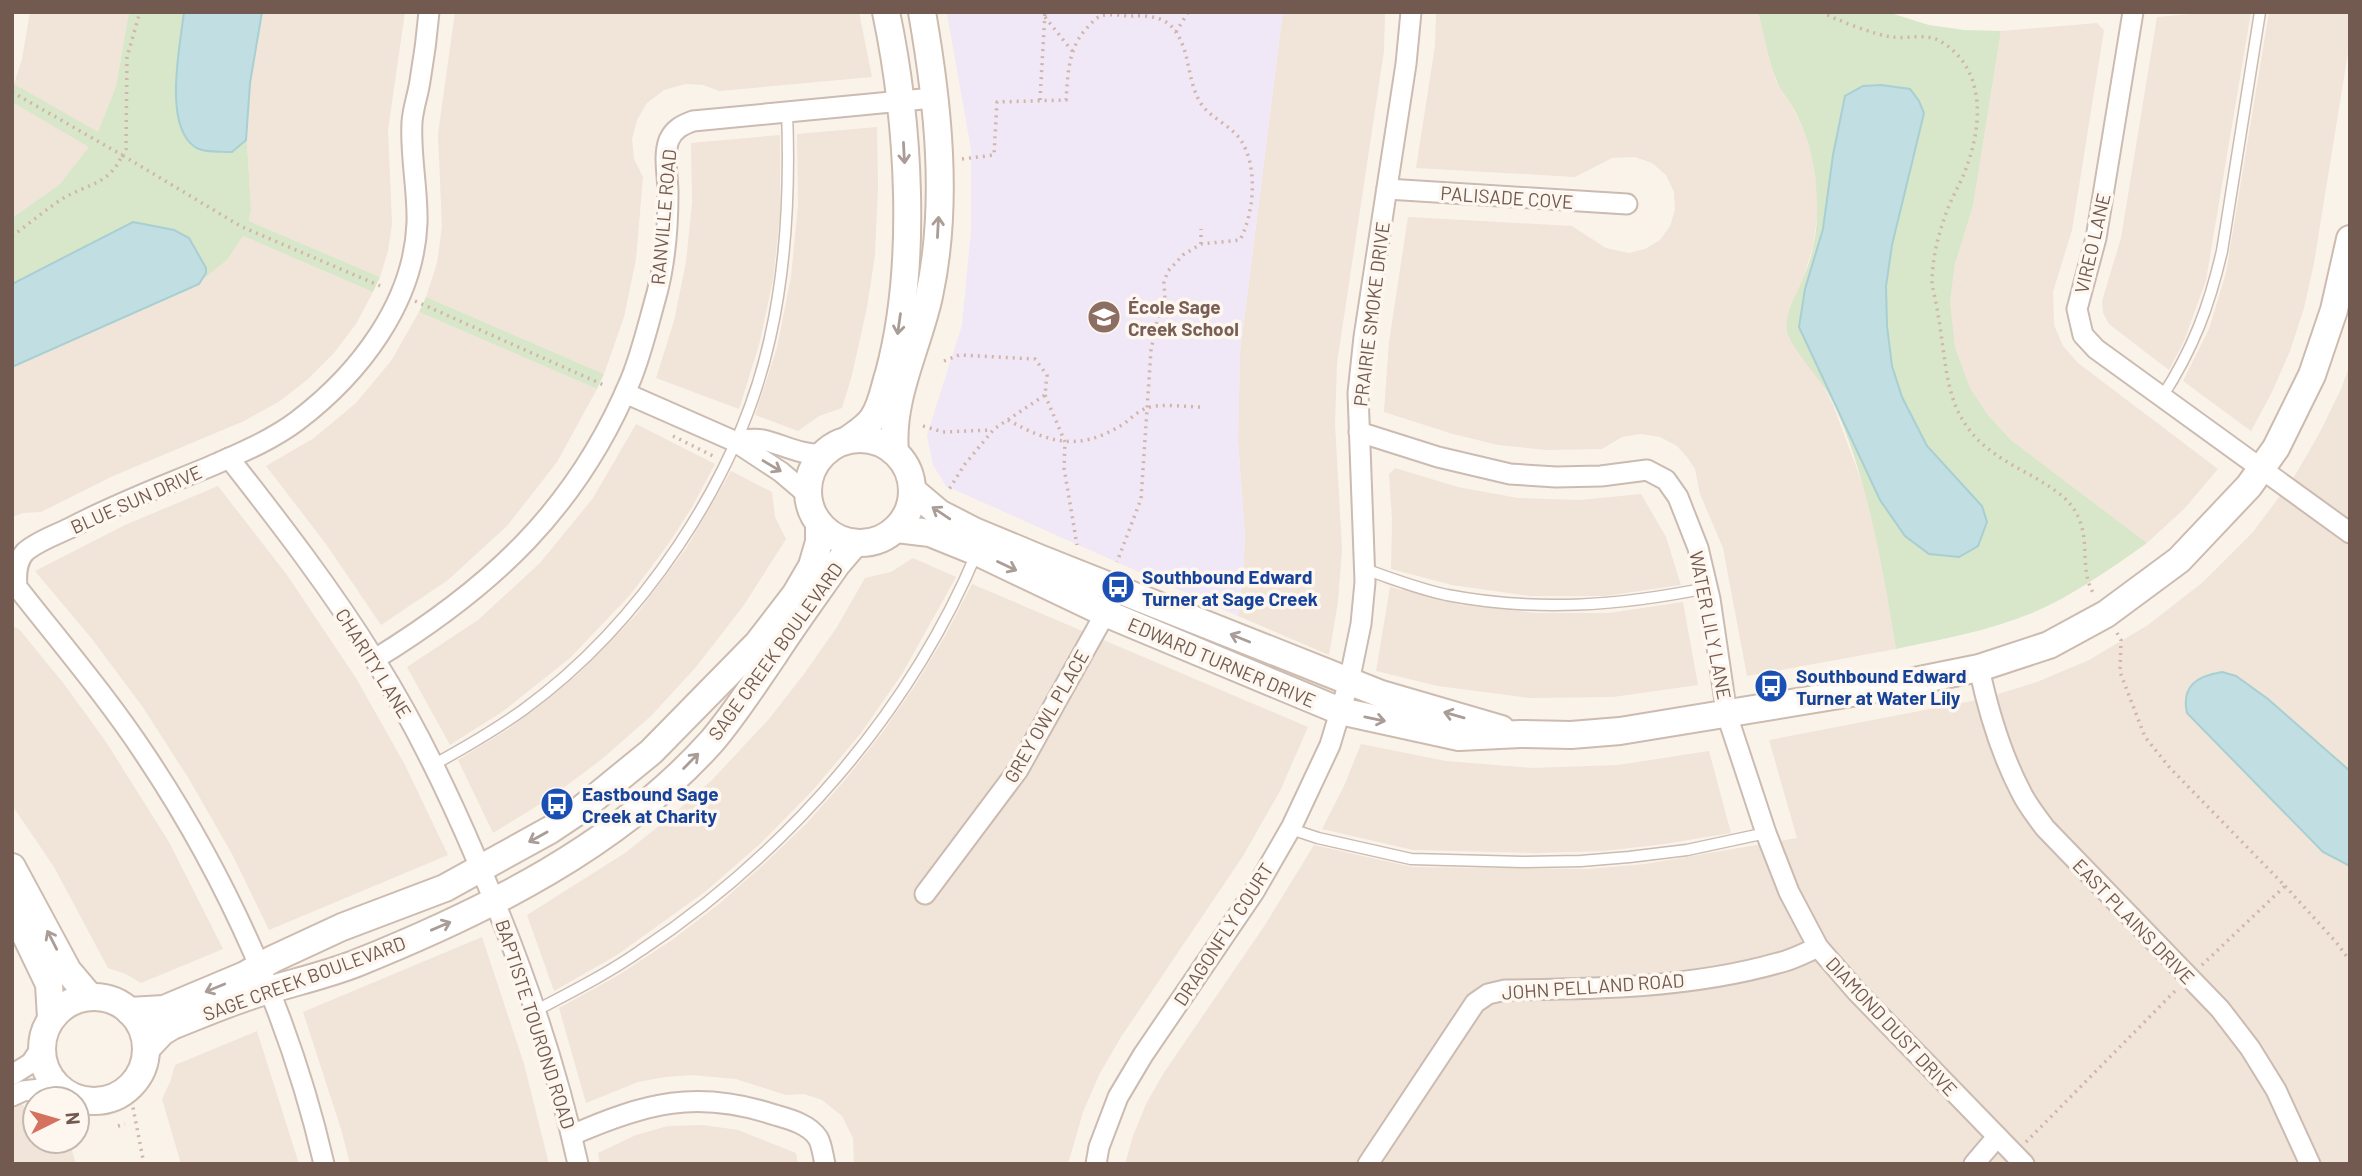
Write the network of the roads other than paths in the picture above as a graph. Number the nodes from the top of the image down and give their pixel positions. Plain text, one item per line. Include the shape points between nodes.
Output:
1 (429, 12) edge
2 (886, 12) edge
3 (922, 12) edge
4 (1411, 12) edge
5 (2133, 12) edge
6 (2260, 12) edge
7 (933, 98) junction
8 (900, 101) junction
9 (786, 111) junction
10 (1387, 189) junction
11 (1627, 204) dead end
12 (2350, 239) edge
13 (625, 393) junction
14 (2162, 397) junction
15 (1359, 432) junction
16 (849, 439) junction
17 (734, 440) junction
18 (895, 452) junction
19 (823, 454) junction
20 (229, 458) junction
21 (2261, 469) junction
22 (913, 491) junction
23 (808, 495) junction
24 (819, 523) junction
25 (897, 529) junction
26 (2350, 533) edge
27 (855, 543) junction
28 (981, 544) junction
29 (1365, 569) junction
30 (1707, 588) junction
31 (1108, 608) junction
32 (375, 659) junction
33 (1979, 668) junction
34 (1344, 698) junction
35 (1727, 715) junction
36 (433, 765) junction
37 (1291, 829) junction
38 (1766, 833) junction
39 (12, 867) edge
40 (488, 885) junction
41 (925, 894) dead end
42 (12, 907) edge
43 (1818, 947) junction
44 (265, 980) junction
45 (89, 997) junction
46 (129, 1011) junction
47 (535, 1011) junction
48 (51, 1018) junction
49 (41, 1048) junction
50 (146, 1049) junction
51 (12, 1076) edge
52 (57, 1085) edge
53 (91, 1101) edge
54 (572, 1135) junction
55 (1997, 1137) junction
56 (2019, 1159) edge
57 (324, 1164) edge
58 (578, 1164) edge
59 (825, 1164) edge
60 (1096, 1164) edge
61 (1368, 1164) edge
62 (1974, 1164) edge
63 (2310, 1164) edge

1 - 20 street, BLUE SUN DRIVE via 413,118 415,251 400,295 349,376 322,402 295,423
2 - 8 street
3 - 7 street
4 - 10 street, PRAIRIE SMOKE DRIVE
5 - 14 street, VIREO LANE via 2096,238 2077,309 2083,335 2096,349
6 - 14 lane via 2214,285 2199,329
7 - 8 street, RANVILLE ROAD
18 -> 7 street via 895,415 929,295 936,253 938,164
8 - 9 street, RANVILLE ROAD
8 -> 16 street via 906,207 903,298 896,346 877,411
9 - 13 street, RANVILLE ROAD via 692,121 672,134 666,157 668,194 660,280
9 - 17 lane via 789,198 779,291 770,340
10 - 11 street, PALISADE COVE
10 - 15 street, PRAIRIE SMOKE DRIVE via 1364,337
12 - 21 street, EDWARD TURNER DRIVE via 2334,310 2312,376
13 - 17 street
13 - 32 street, RANVILLE ROAD via 586,466 552,514 516,553 448,612
14 - 21 street, VIREO LANE
15 - 29 street, PRAIRIE SMOKE DRIVE
15 - 30 street, WATER LILY LANE via 1510,474 1601,476 1647,470 1666,480 1678,497 1698,548
16 - 18 street via 869,439
16 - 19 street
17 - 19 street via 761,439 791,450
17 -> 23 street
17 - 36 lane via 692,523 610,633 524,709
18 - 22 street via 908,470
19 - 23 street via 814,466
20 - 32 street, CHARITY LANE via 304,555
20 - 44 street, BLUE SUN DRIVE via 126,500 42,542 25,552 16,575 17,587 104,696 167,788 218,877
21 - 26 street, VIREO LANE
21 - 33 street, EDWARD TURNER DRIVE via 2179,560 2106,614 2049,645
22 - 25 street via 909,511
28 -> 22 street, EDWARD TURNER DRIVE
23 - 24 street
24 - 27 street via 835,537
24 -> 40 street, SAGE CREEK BOULEVARD via 812,566 758,643 651,752
25 - 27 street via 881,539
25 - 28 street, EDWARD TURNER DRIVE
40 -> 27 street, SAGE CREEK BOULEVARD via 566,861 674,778 742,703
28 -> 31 street, EDWARD TURNER DRIVE
34 -> 28 street, EDWARD TURNER DRIVE
28 - 47 lane via 894,701 854,756 799,818 733,881 667,932 614,968
29 - 30 lane via 1445,594 1523,605 1628,602
29 - 34 street, PRAIRIE SMOKE DRIVE via 1361,624
30 - 35 street, WATER LILY LANE
31 - 34 street, EDWARD TURNER DRIVE
31 - 41 street, GREY OWL PLACE via 1018,770
32 - 36 street, CHARITY LANE
33 - 35 street, EDWARD TURNER DRIVE
33 - 63 street, EAST PLAINS DRIVE via 2021,794 2045,828 2220,1009 2276,1090
34 - 35 street, EDWARD TURNER DRIVE via 1381,694 1520,734 1620,731
34 - 37 street, DRAGONFLY COURT via 1330,745
35 - 38 street, DIAMOND DUST DRIVE
36 - 40 street, CHARITY LANE
37 - 38 lane via 1411,859 1523,862 1629,857
37 - 60 street, DRAGONFLY COURT via 1118,1097
38 - 43 street, DIAMOND DUST DRIVE via 1789,892
45 -> 39 street via 68,971
40 - 44 street, SAGE CREEK BOULEVARD via 445,888 342,927
44 -> 40 street, SAGE CREEK BOULEVARD via 315,978 356,963
40 - 47 street, BAPTISTE TOUROND ROAD
42 - 48 street via 49,984
43 - 55 street, DIAMOND DUST DRIVE
43 - 61 street, JOHN PELLAND ROAD via 1780,963 1709,977 1650,985 1488,993 1475,1003
44 -> 46 street, SAGE CREEK BOULEVARD via 164,1009
44 - 50 street, SAGE CREEK BOULEVARD via 172,1026
44 - 57 street, BLUE SUN DRIVE via 293,1053
45 - 46 street via 107,998
45 - 48 street via 64,1006
46 - 50 street via 144,1035
47 - 54 street, BAPTISTE TOUROND ROAD
48 - 49 street
49 - 51 street via 31,1063
49 - 52 street via 46,1069
50 - 53 street via 141,1071 129,1087 111,1098
54 - 58 street, BAPTISTE TOUROND ROAD
54 - 59 street via 645,1107 698,1100 722,1102 808,1128 818,1138
55 - 56 street, DIAMOND DUST DRIVE
55 - 62 street

